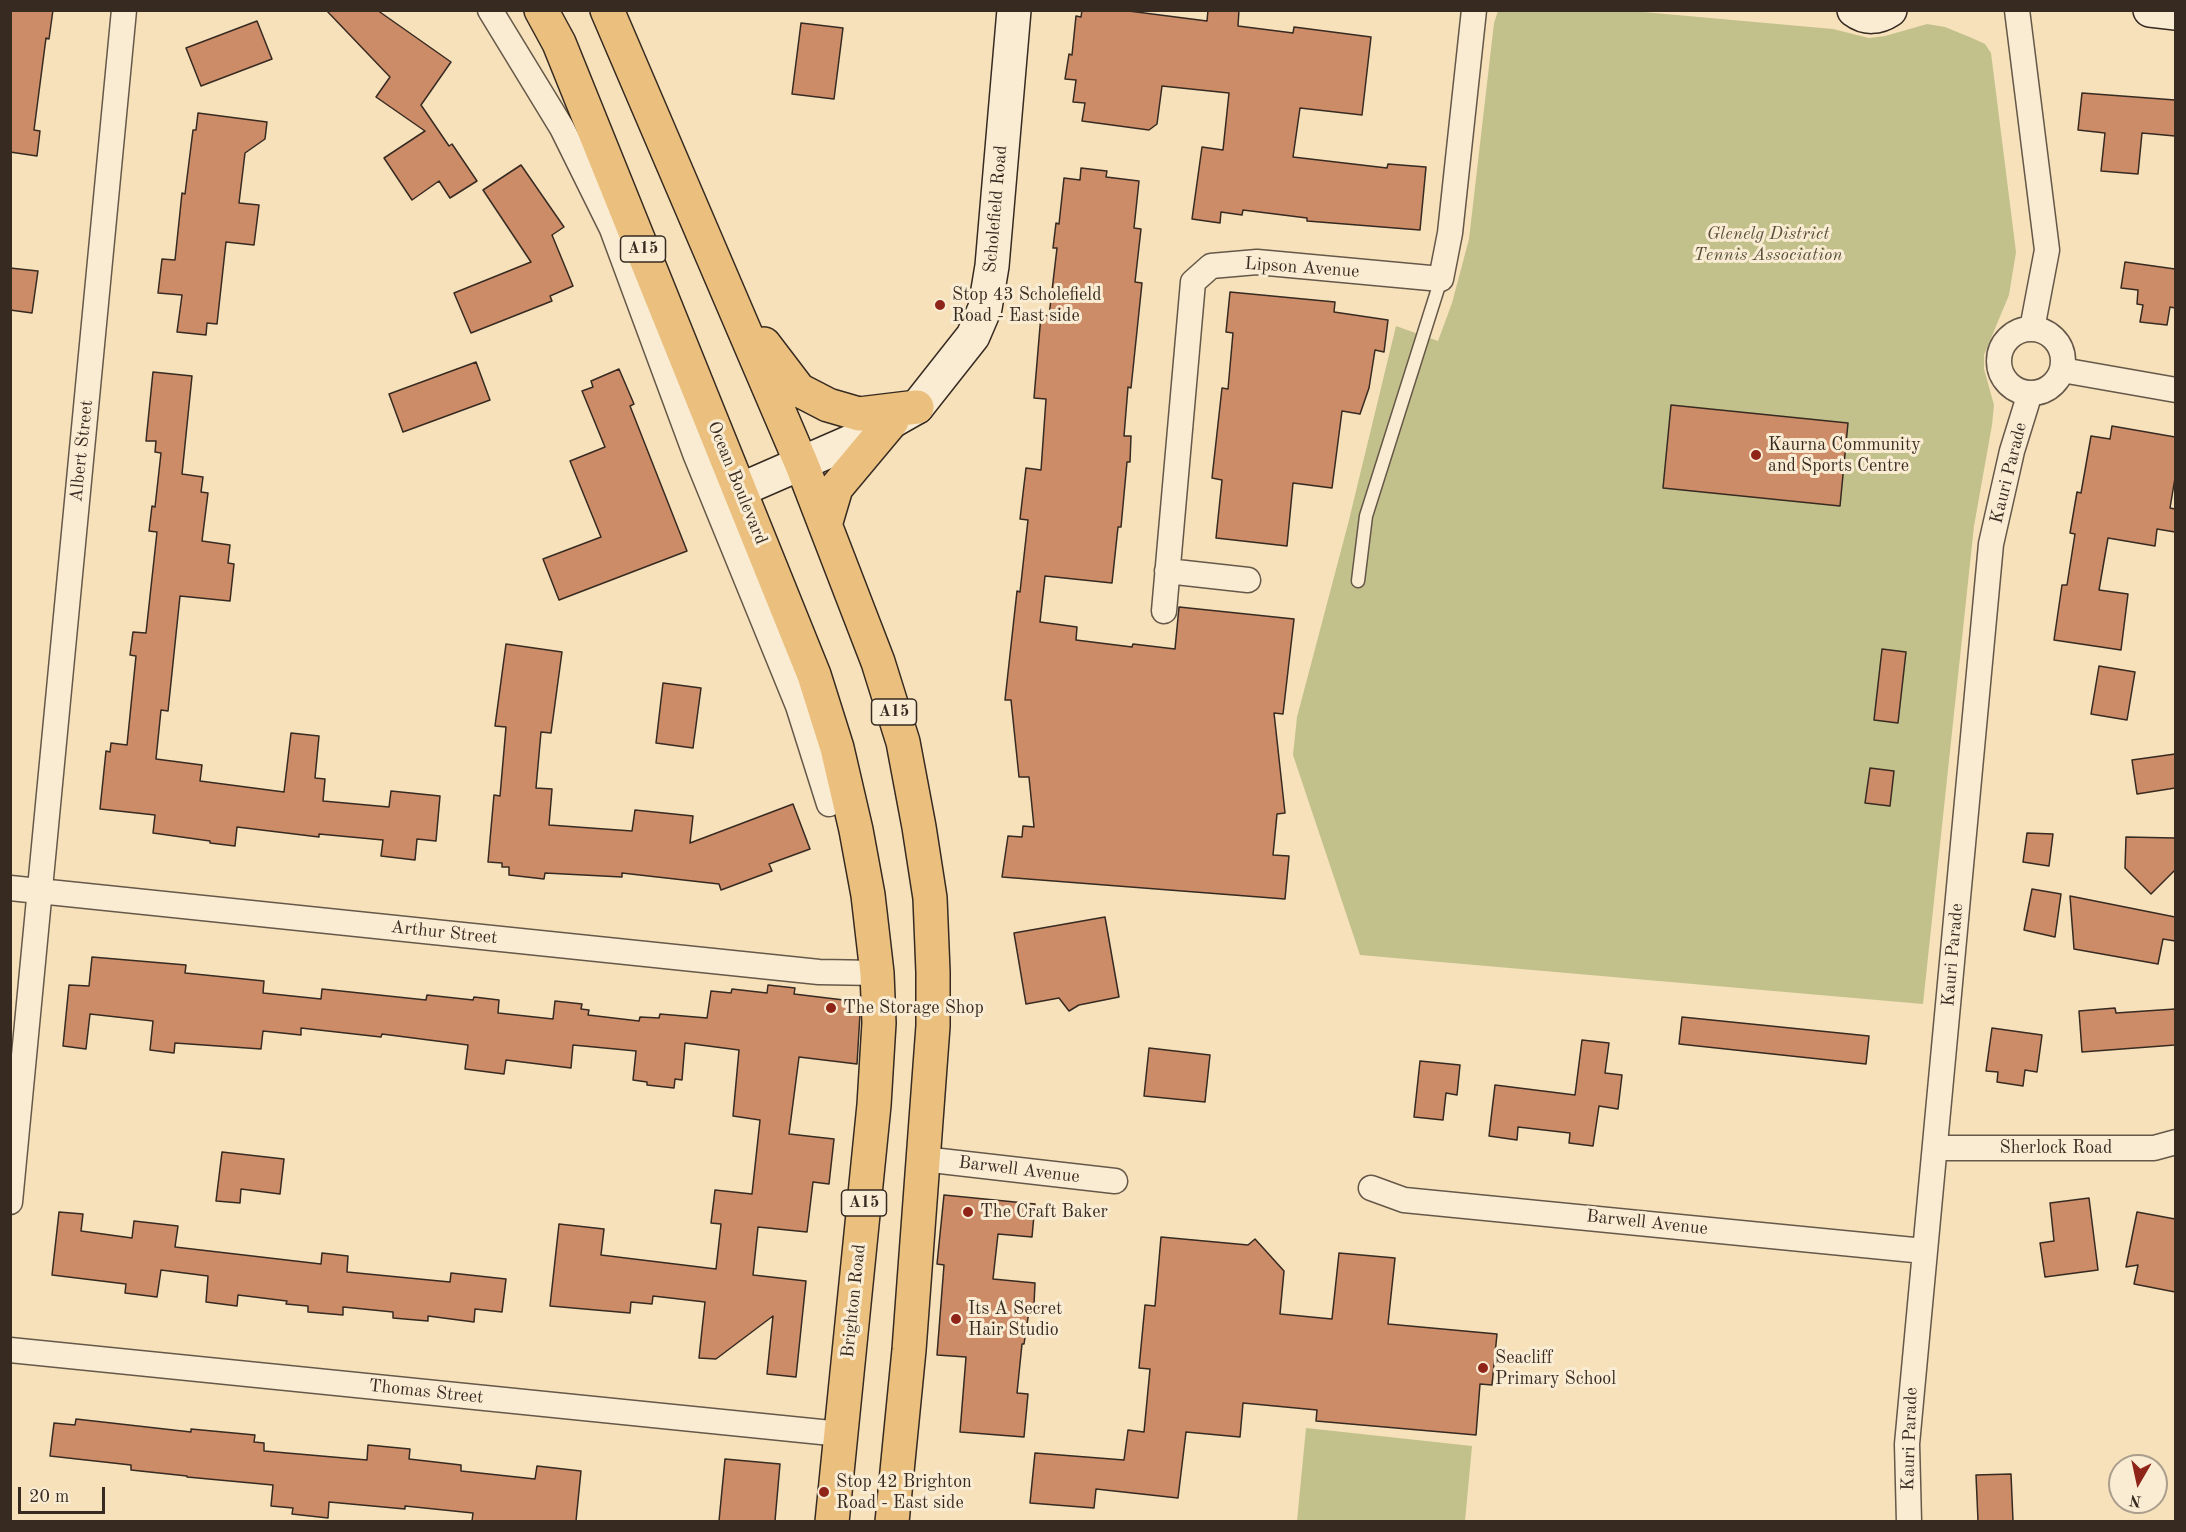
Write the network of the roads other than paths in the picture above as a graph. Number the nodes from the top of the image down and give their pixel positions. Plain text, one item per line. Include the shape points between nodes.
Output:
1 (124, 10) edge
2 (490, 10) edge
3 (541, 10) edge
4 (607, 10) edge
5 (1014, 10) edge
6 (1473, 10) edge
7 (1854, 10) edge
8 (1890, 10) edge
9 (2017, 10) edge
10 (2150, 10) edge
11 (2175, 13) edge
12 (1441, 279) junction
13 (735, 308) junction
14 (2032, 329) junction
15 (2062, 370) junction
16 (2175, 390) edge
17 (2030, 393) junction
18 (905, 414) junction
19 (802, 465) junction
20 (740, 490) junction
21 (825, 525) junction
22 (1167, 572) junction
23 (1248, 580) dead end
24 (1358, 581) dead end
25 (1164, 611) dead end
26 (829, 804) dead end
27 (10, 888) edge
28 (39, 891) junction
29 (877, 973) junction
30 (2175, 1142) edge
31 (1935, 1148) junction
32 (923, 1159) junction
33 (1115, 1181) dead end
34 (1371, 1188) dead end
35 (10, 1202) edge
36 (1924, 1251) junction
37 (10, 1350) edge
38 (841, 1434) junction
39 (832, 1521) edge
40 (892, 1521) edge
41 (1909, 1521) edge

1 - 28 street, Albert Street
2 - 26 street, Ocean Boulevard via 562,128 612,229 696,456 798,706
3 - 20 main road, Ocean Boulevard / A15 via 559,43
4 - 13 main road, A15
5 - 18 street, Scholefield Road via 985,308 973,336
6 - 12 street via 1450,233
7 - 8 street via 1868,17
9 - 14 street via 2046,250
10 - 11 street
12 - 22 street, Lipson Avenue via 1257,262 1211,266 1193,282
12 - 24 lane via 1366,516
13 - 18 main road via 799,390 828,405 859,414
13 - 19 main road, A15
14 - 15 street via 2053,337 2060,346
14 - 17 street via 2006,341 1999,362 2010,385
15 - 16 street
15 - 17 street via 2050,388
17 - 31 street, Kauri Parade via 1991,544
18 - 19 street, Scholefield Road
18 - 21 main road via 836,488
19 - 20 street, Scholefield Road
19 - 21 main road, A15
20 - 29 main road, Ocean Boulevard / A15 via 814,675 837,748 860,852
21 - 32 main road, A15 via 878,662 903,742 930,898 933,1026
22 - 23 street
22 - 25 street, Lipson Avenue
27 - 28 street, Arthur Street
28 - 29 street, Arthur Street via 819,972
28 - 35 street, Albert Street
29 - 38 main road, Brighton Road / A15 via 879,1023 874,1105
30 - 31 street, Sherlock Road via 2154,1148
31 - 36 street, Kauri Parade
32 - 33 street, Barwell Avenue
32 - 40 main road, A15
34 - 36 street, Barwell Avenue via 1404,1200
36 - 41 street, Kauri Parade via 1906,1444
37 - 38 street, Thomas Street
38 - 39 main road, Brighton Road / A15

